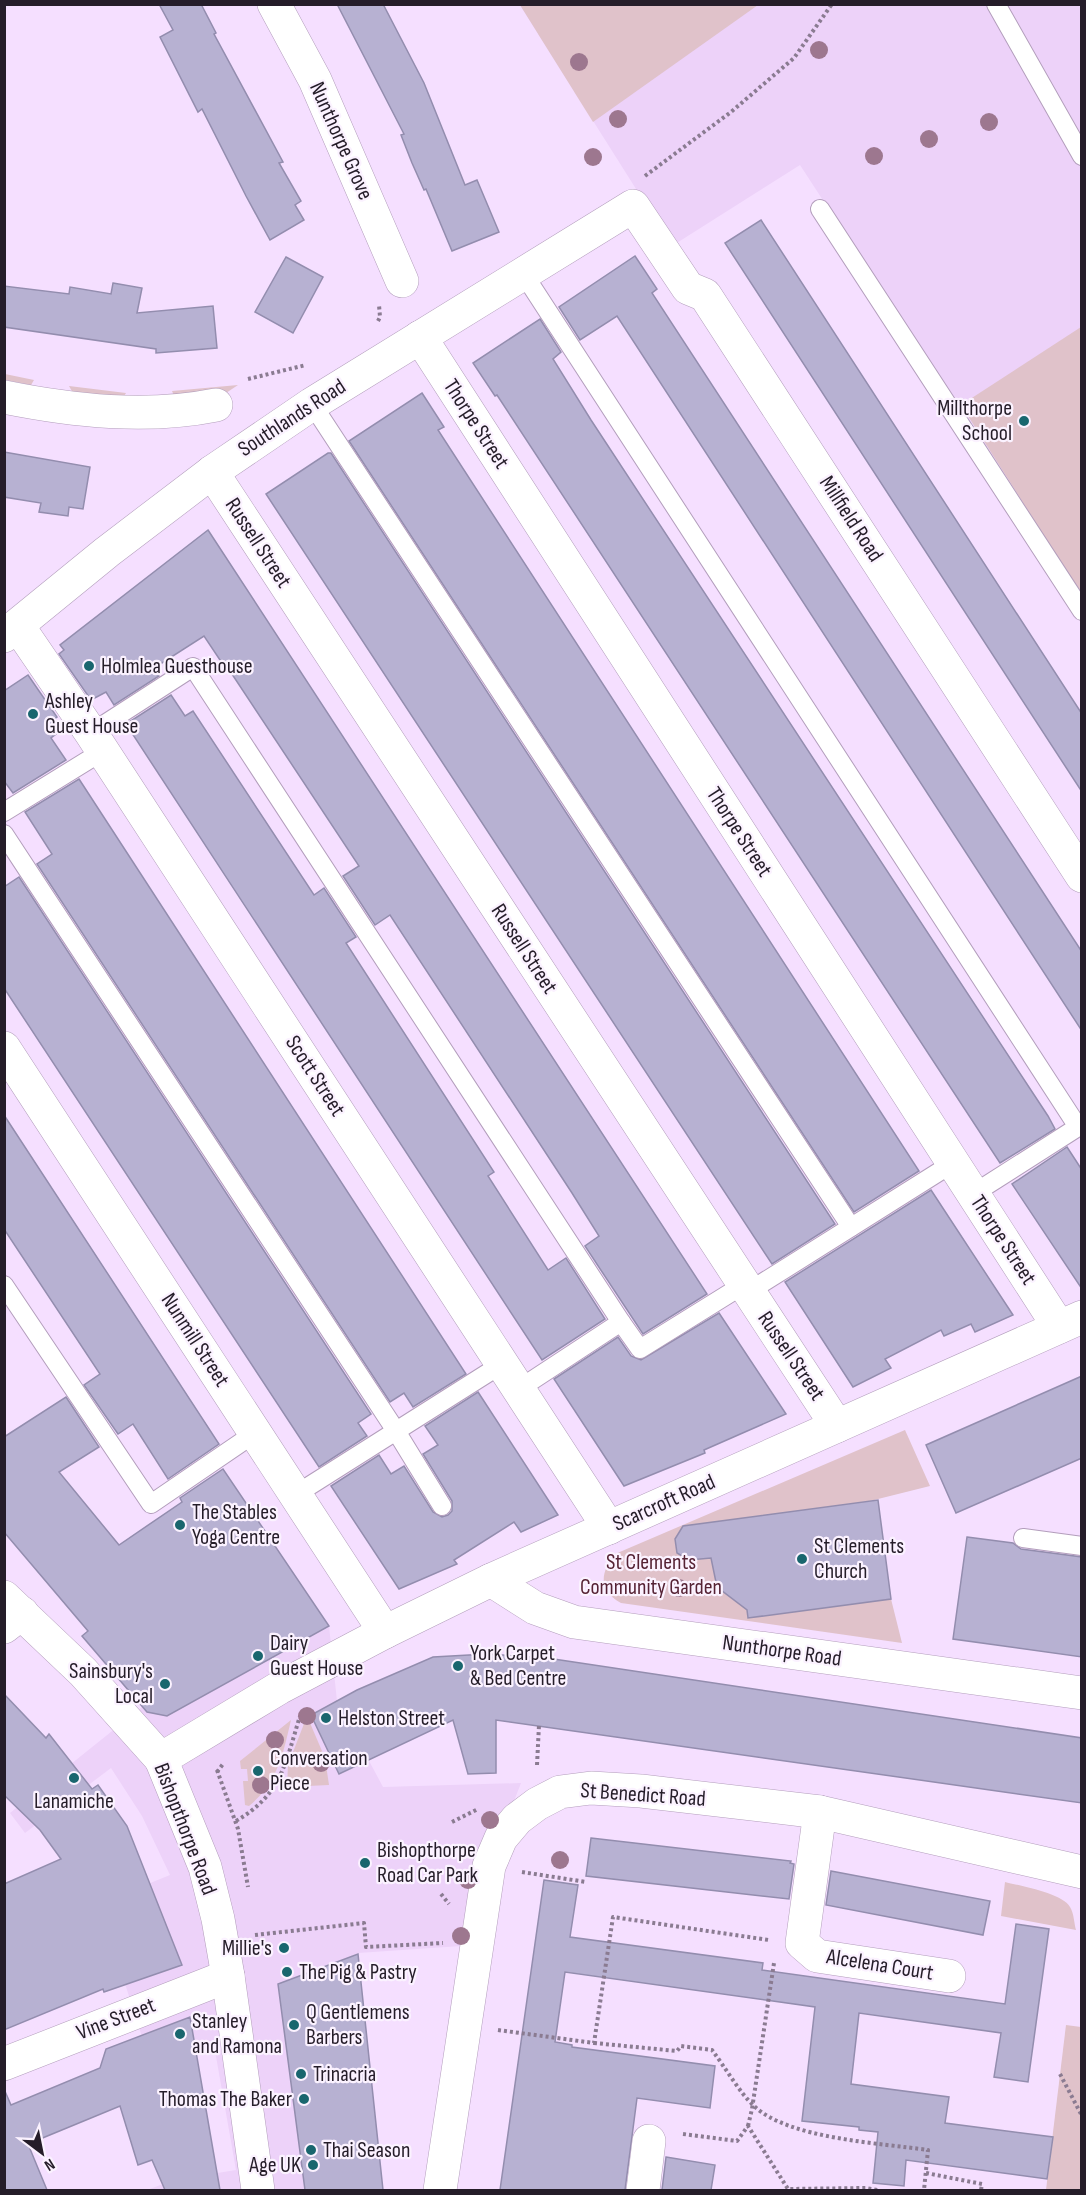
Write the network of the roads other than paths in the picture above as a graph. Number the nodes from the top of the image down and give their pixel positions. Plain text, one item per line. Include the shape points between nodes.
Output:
1 (274, 4) edge
2 (996, 4) edge
3 (1082, 156) edge
4 (820, 209) dead end
5 (598, 227) joint
6 (523, 273) junction
7 (402, 281) dead end
8 (420, 337) junction
9 (4, 397) edge
10 (312, 404) junction
11 (216, 405) dead end
12 (212, 472) junction
13 (1082, 611) edge
14 (11, 631) edge
15 (97, 742) junction
16 (4, 812) edge
17 (4, 834) edge
18 (1082, 876) edge
19 (4, 1048) edge
20 (953, 1162) junction
21 (973, 1194) junction
22 (851, 1227) junction
23 (4, 1285) edge
24 (746, 1288) junction
25 (621, 1322) junction
26 (1070, 1322) edge
27 (510, 1376) junction
28 (837, 1426) junction
29 (396, 1431) junction
30 (255, 1433) junction
31 (295, 1495) junction
32 (442, 1506) dead end
33 (609, 1528) junction
34 (1023, 1538) dead end
35 (1082, 1546) edge
36 (491, 1580) junction
37 (10, 1612) edge
38 (385, 1632) junction
39 (1082, 1693) edge
40 (161, 1759) junction
41 (820, 1812) junction
42 (1082, 1872) edge
43 (228, 1976) junction
44 (949, 1976) dead end
45 (4, 2064) edge
46 (649, 2141) road end
47 (258, 2190) edge
48 (440, 2190) edge
49 (644, 2190) edge

1 - 7 street, Nunthorpe Grove via 315,80
2 - 3 lane
4 - 13 lane
5 - 6 street, Southlands Road
5 - 18 street, Millfield Road via 633,206 688,288 705,295
6 - 8 street, Southlands Road
6 - 21 lane via 1078,1127
8 - 10 street, Southlands Road
8 - 20 street, Thorpe Street
9 - 11 street via 50,406 128,413
10 - 12 street, Southlands Road
10 - 22 lane
12 - 14 street, Southlands Road
12 - 24 street, Russell Street
14 - 15 street, Scott Street
15 - 16 lane
15 - 25 lane via 193,668
15 - 27 street, Scott Street
17 - 29 lane
19 - 30 street, Nunmill Street
20 - 21 street, Thorpe Street
20 - 22 lane
21 - 26 street, Thorpe Street
22 - 24 lane
23 - 30 lane via 151,1504
24 - 25 lane via 640,1349
24 - 28 street, Russell Street
25 - 27 lane
26 - 28 street, Scarcroft Road
27 - 29 lane
27 - 33 street, Scott Street
28 - 33 street, Scarcroft Road
29 - 31 lane
29 - 32 lane
30 - 31 street, Nunmill Street
31 - 38 street, Nunmill Street
33 - 36 street, Scarcroft Road
34 - 35 lane
36 - 38 street, Scarcroft Road
36 - 39 street, Nunthorpe Road via 535,1608 574,1622
37 - 40 street, Bishopthorpe Road via 106,1695
38 - 40 street, Scarcroft Road via 279,1688
40 - 43 street, Bishopthorpe Road via 205,1867
41 - 42 street, St Benedict Road
41 - 44 street, Alcelena Court via 789,1946 817,1956
41 - 48 street, St Benedict Road via 591,1788 560,1792 517,1819 501,1838 489,1866
43 - 45 street, Vine Street
43 - 47 street, Bishopthorpe Road
46 - 49 street

